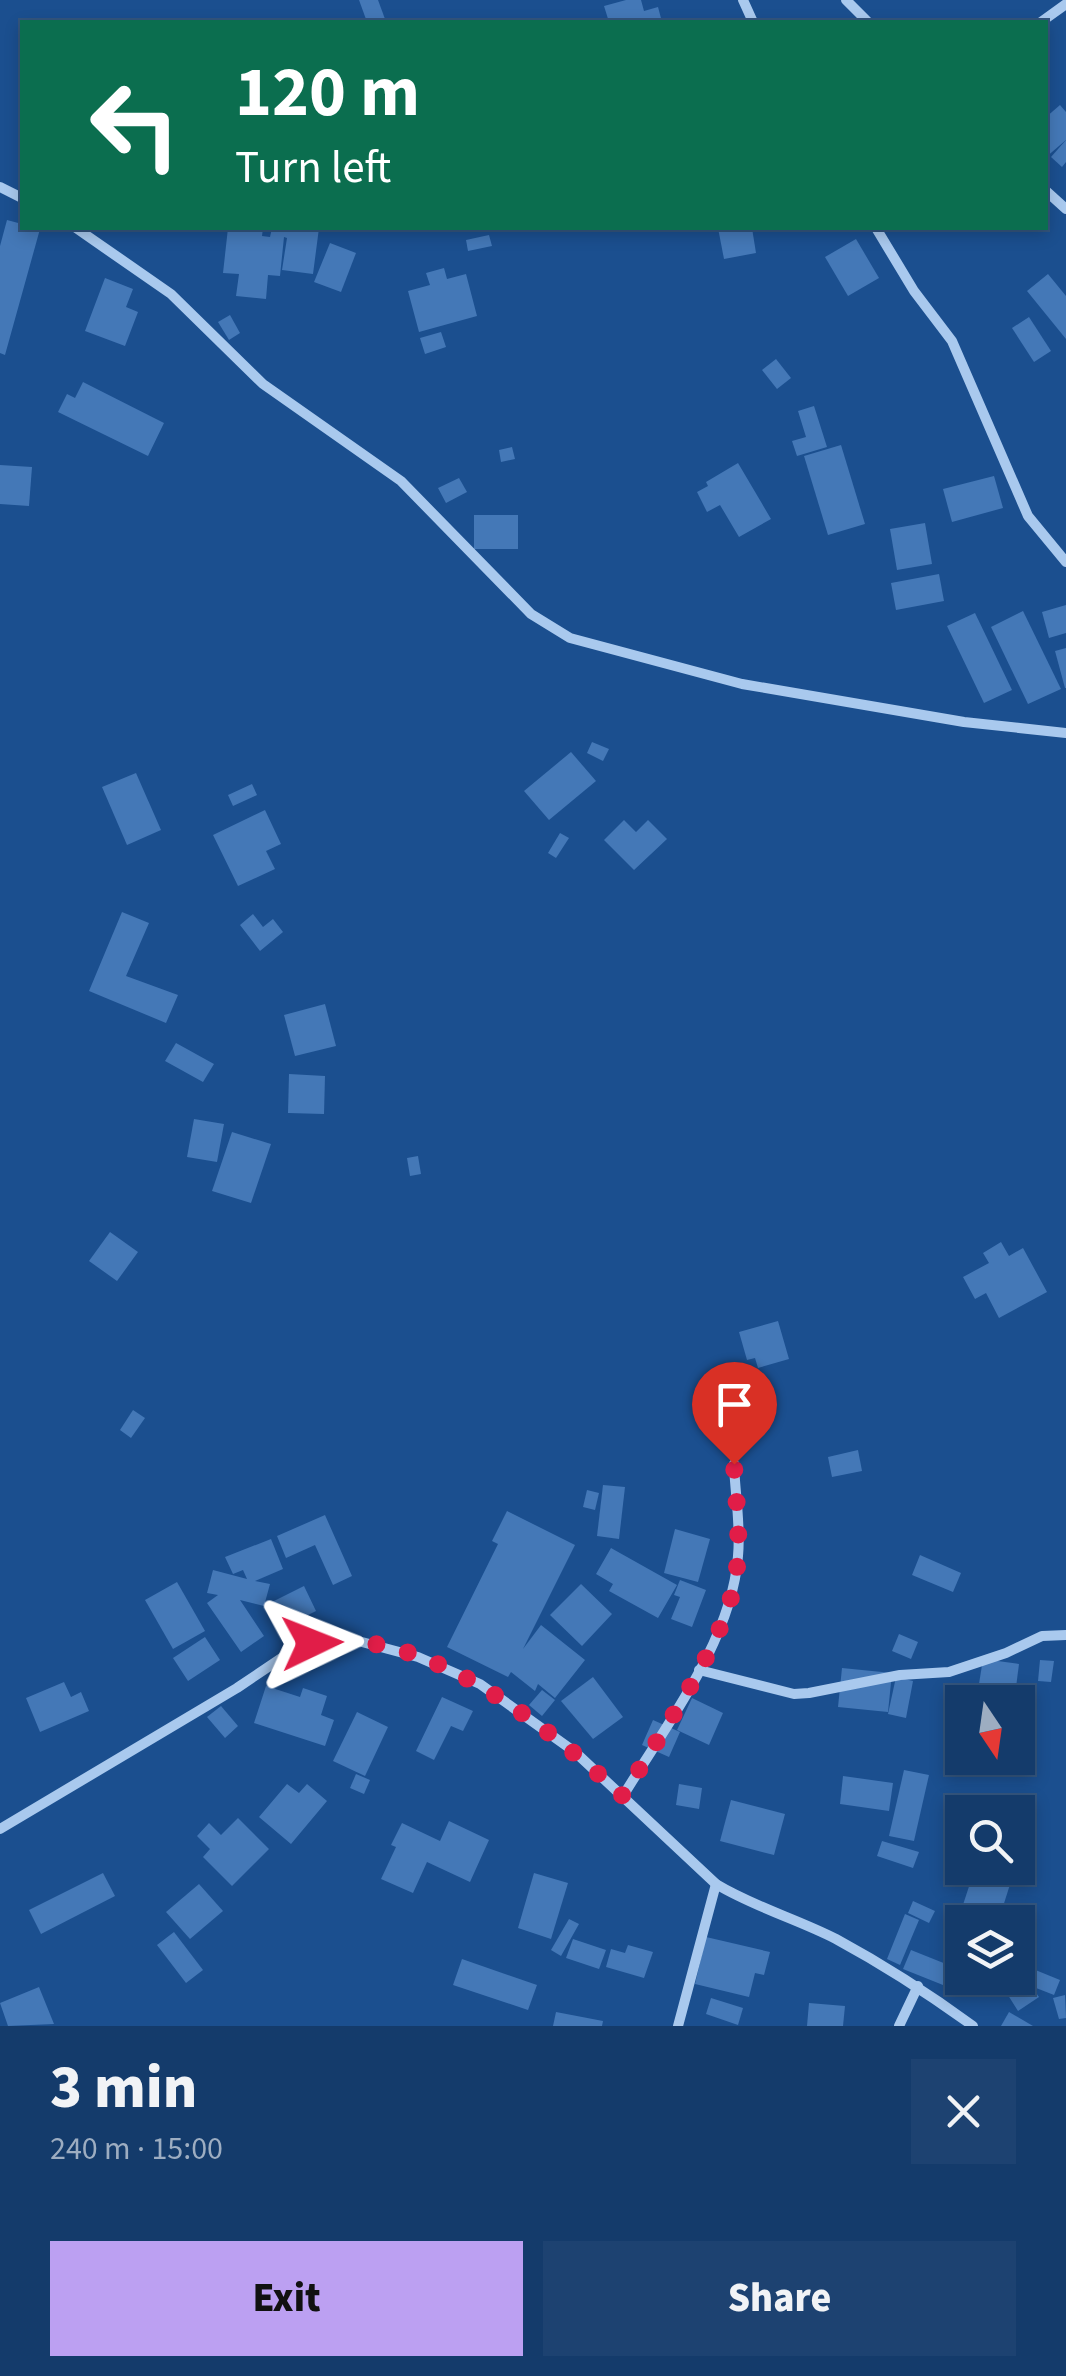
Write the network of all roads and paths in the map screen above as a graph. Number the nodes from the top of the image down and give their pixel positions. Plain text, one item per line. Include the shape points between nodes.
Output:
1 (846, 0) edge
2 (1066, 4) edge
3 (866, 20) edge
4 (1044, 20) edge
5 (79, 230) edge
6 (877, 230) edge
7 (1066, 562) edge
8 (1066, 733) edge
9 (734, 1464) dead end
10 (1066, 1634) edge
11 (699, 1670) junction
12 (623, 1796) junction
13 (0, 1829) edge
14 (716, 1884) junction
15 (918, 1986) junction
16 (678, 2026) edge
17 (899, 2026) edge
18 (973, 2026) edge

1 - 3 street
2 - 4 street
5 - 8 street via 171,294 263,384 401,481 531,614 570,638 742,684
6 - 7 street via 952,341 1028,516
9 - 11 street via 734,1585
10 - 11 street via 1042,1636 949,1672 809,1693
11 - 12 street
12 - 13 street via 575,1752 480,1684 418,1657 347,1638 294,1650
12 - 14 street
14 - 15 street
14 - 16 street
15 - 17 street
15 - 18 street

